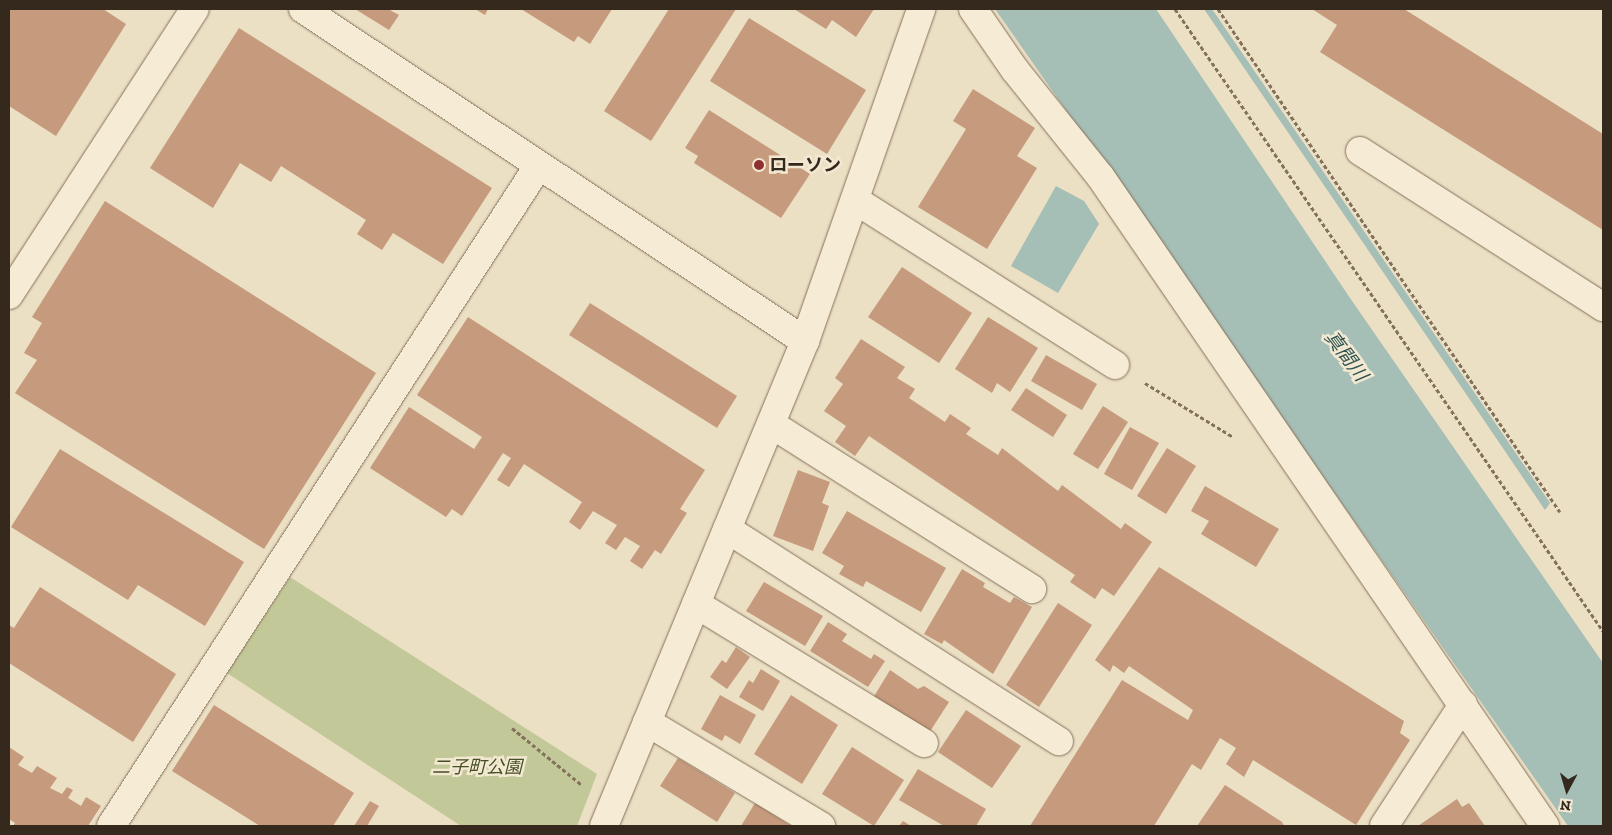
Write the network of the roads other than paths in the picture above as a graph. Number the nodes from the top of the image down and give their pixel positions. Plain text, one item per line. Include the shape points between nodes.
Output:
1 (195, 9) edge
2 (304, 9) edge
3 (921, 9) edge
4 (973, 9) edge
5 (1360, 151) dead end
6 (539, 165) junction
7 (854, 200) junction
8 (9, 295) edge
9 (1603, 307) edge
10 (805, 341) junction
11 (1115, 365) road end
12 (771, 424) junction
13 (727, 529) junction
14 (1032, 589) dead end
15 (696, 604) junction
16 (1463, 705) junction
17 (647, 722) junction
18 (924, 742) dead end
19 (1059, 742) dead end
20 (110, 826) edge
21 (604, 826) edge
22 (821, 826) edge
23 (1384, 826) edge
24 (1545, 826) edge

1 - 8 street
2 - 6 street
3 - 7 street
4 - 16 street via 1015,70 1100,176
5 - 9 street
6 - 10 street
6 - 20 street
7 - 10 street
7 - 11 street
10 - 12 street
12 - 13 street
12 - 14 street
13 - 15 street
13 - 19 street
15 - 17 street
15 - 18 street
16 - 23 street
16 - 24 street
17 - 21 street
17 - 22 street

